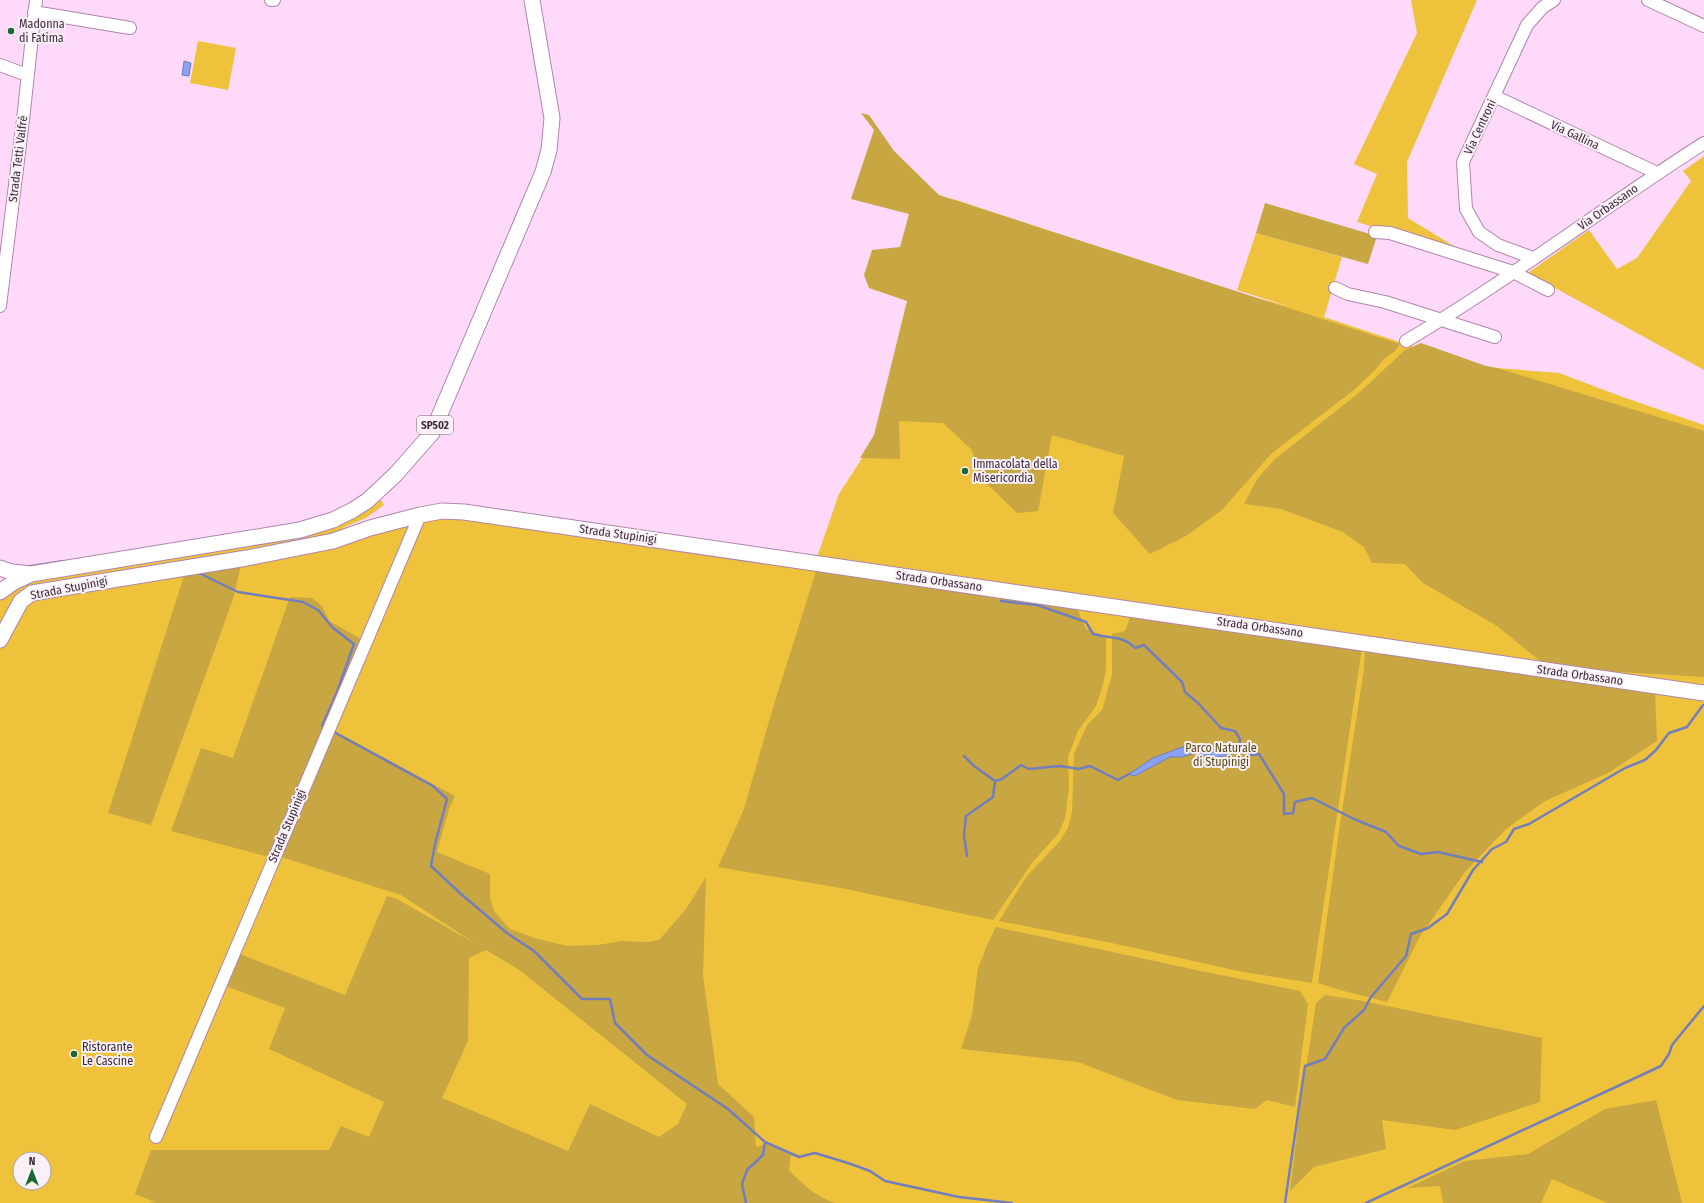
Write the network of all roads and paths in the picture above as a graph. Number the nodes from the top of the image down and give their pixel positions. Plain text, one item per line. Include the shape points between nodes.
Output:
1 (532, 0) edge
2 (1554, 0) edge
3 (1648, 0) edge
4 (35, 6) edge
5 (1704, 26) edge
6 (130, 28) dead end
7 (0, 65) edge
8 (27, 75) junction
9 (1494, 96) junction
10 (1704, 143) edge
11 (1657, 173) junction
12 (1375, 232) dead end
13 (1533, 258) junction
14 (1513, 272) junction
15 (1335, 288) dead end
16 (1548, 290) dead end
17 (0, 306) edge
18 (1441, 321) junction
19 (1495, 337) dead end
20 (1406, 342) dead end
21 (420, 515) junction
22 (816, 563) joint
23 (0, 568) edge
24 (31, 574) junction
25 (0, 580) edge
26 (0, 592) edge
27 (0, 640) edge
28 (1704, 693) edge
29 (156, 1137) dead end

1 - 24 main road, SP502 via 552,118 549,150 543,172 432,433 395,475 367,501 333,520 300,530
2 - 9 street, Via Centroni via 1543,7 1527,25
3 - 5 street
4 - 6 street, Strada Tetti Valfrè
4 - 8 street, Strada Tetti Valfrè
7 - 8 street
8 - 17 street, Strada Tetti Valfrè
9 - 11 street, Via Gallina
9 - 13 street, Via Centroni via 1463,162 1466,209 1479,232 1498,245
10 - 11 street, Via Orbassano
11 - 13 street, Via Orbassano
12 - 14 street via 1390,233
13 - 14 street, Via Orbassano
14 - 16 street
14 - 18 street, Via Orbassano
15 - 18 street
18 - 19 street
18 - 20 street, Via Orbassano
21 - 22 main road, Strada Stupinigi via 442,511 495,515
21 - 27 main road, Strada Stupinigi via 332,541 247,558 32,593 21,601
21 - 29 street, Strada Stupinigi
22 - 28 main road, Strada Orbassano
23 - 24 main road, SP502
24 - 26 main road, SP502
25 - 26 main road

